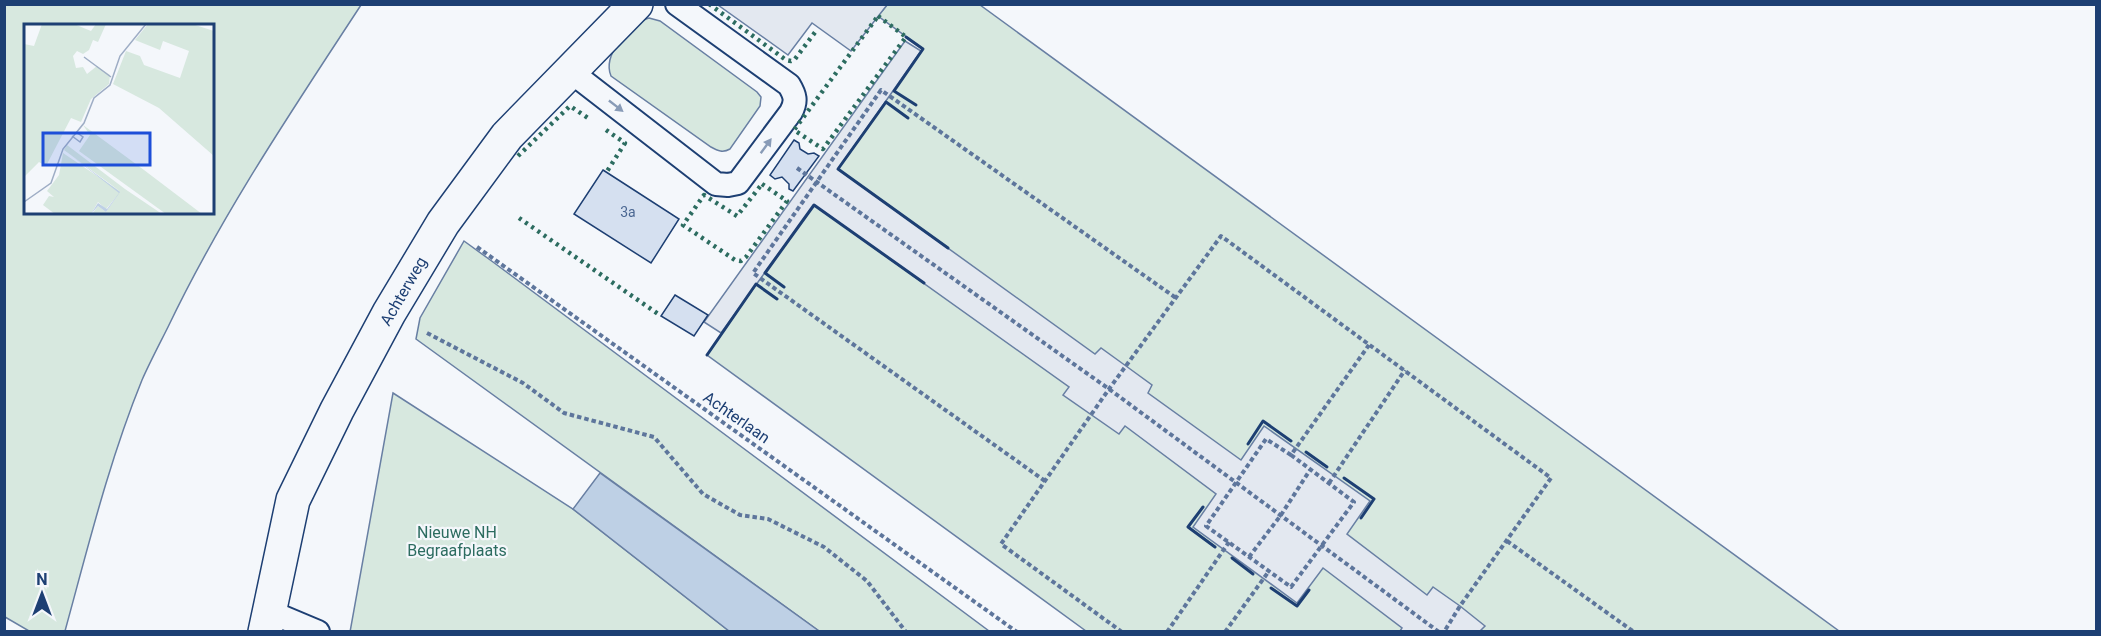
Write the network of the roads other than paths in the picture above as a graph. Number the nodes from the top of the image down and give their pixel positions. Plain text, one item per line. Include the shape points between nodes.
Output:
1 (636, 4) edge
2 (677, 4) edge
3 (570, 70) junction
4 (267, 621) edge
5 (318, 632) edge

1 - 3 street, Achterweg
3 -> 2 lane via 716,184 738,183 795,104 794,95 789,85
3 - 4 street, Achterweg via 507,136 443,223 389,313 292,500
4 - 5 lane

